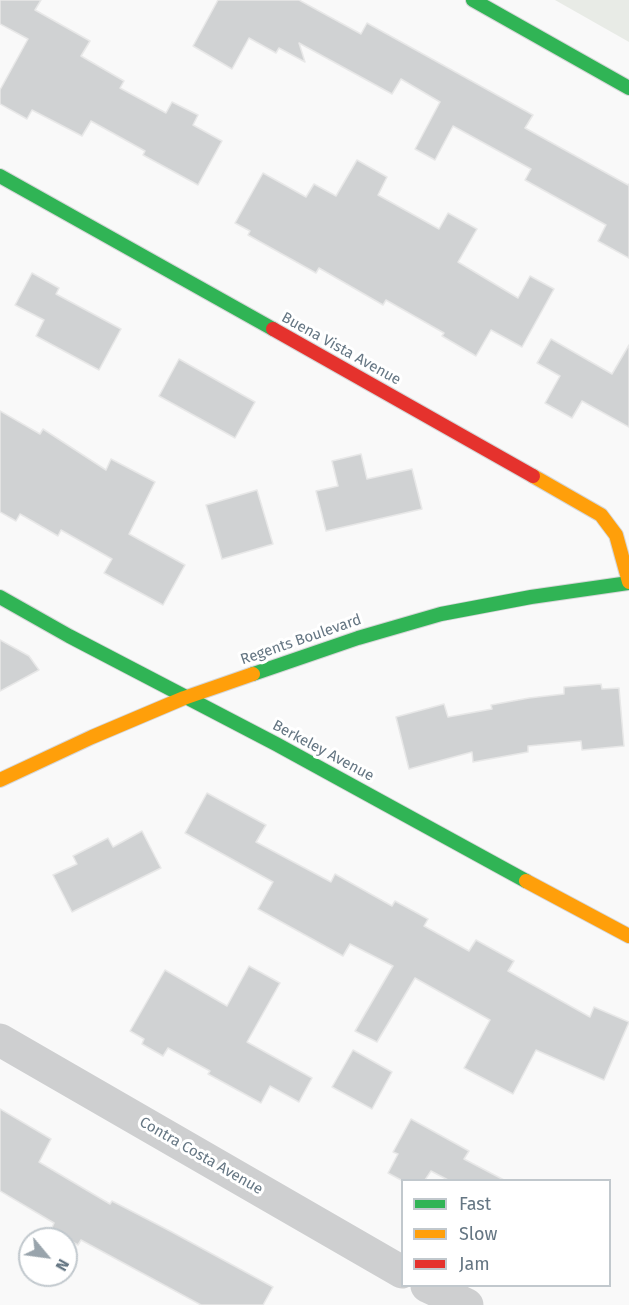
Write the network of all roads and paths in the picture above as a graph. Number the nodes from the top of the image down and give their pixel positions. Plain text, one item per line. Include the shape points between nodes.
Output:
1 (473, 0) edge
2 (629, 88) edge
3 (0, 176) edge
4 (629, 582) edge
5 (0, 597) edge
6 (184, 698) junction
7 (0, 780) edge
8 (629, 936) edge
9 (0, 1040) edge
10 (401, 1271) edge
11 (429, 1287) edge
12 (467, 1305) edge

1 - 2 street
3 - 4 street, Buena Vista Avenue via 601,515 616,535
4 - 6 street, Regents Boulevard via 441,614
5 - 6 street, Berkeley Avenue
6 - 7 street, Regents Boulevard
6 - 8 street, Berkeley Avenue
9 - 10 street, Contra Costa Avenue
11 - 12 street

